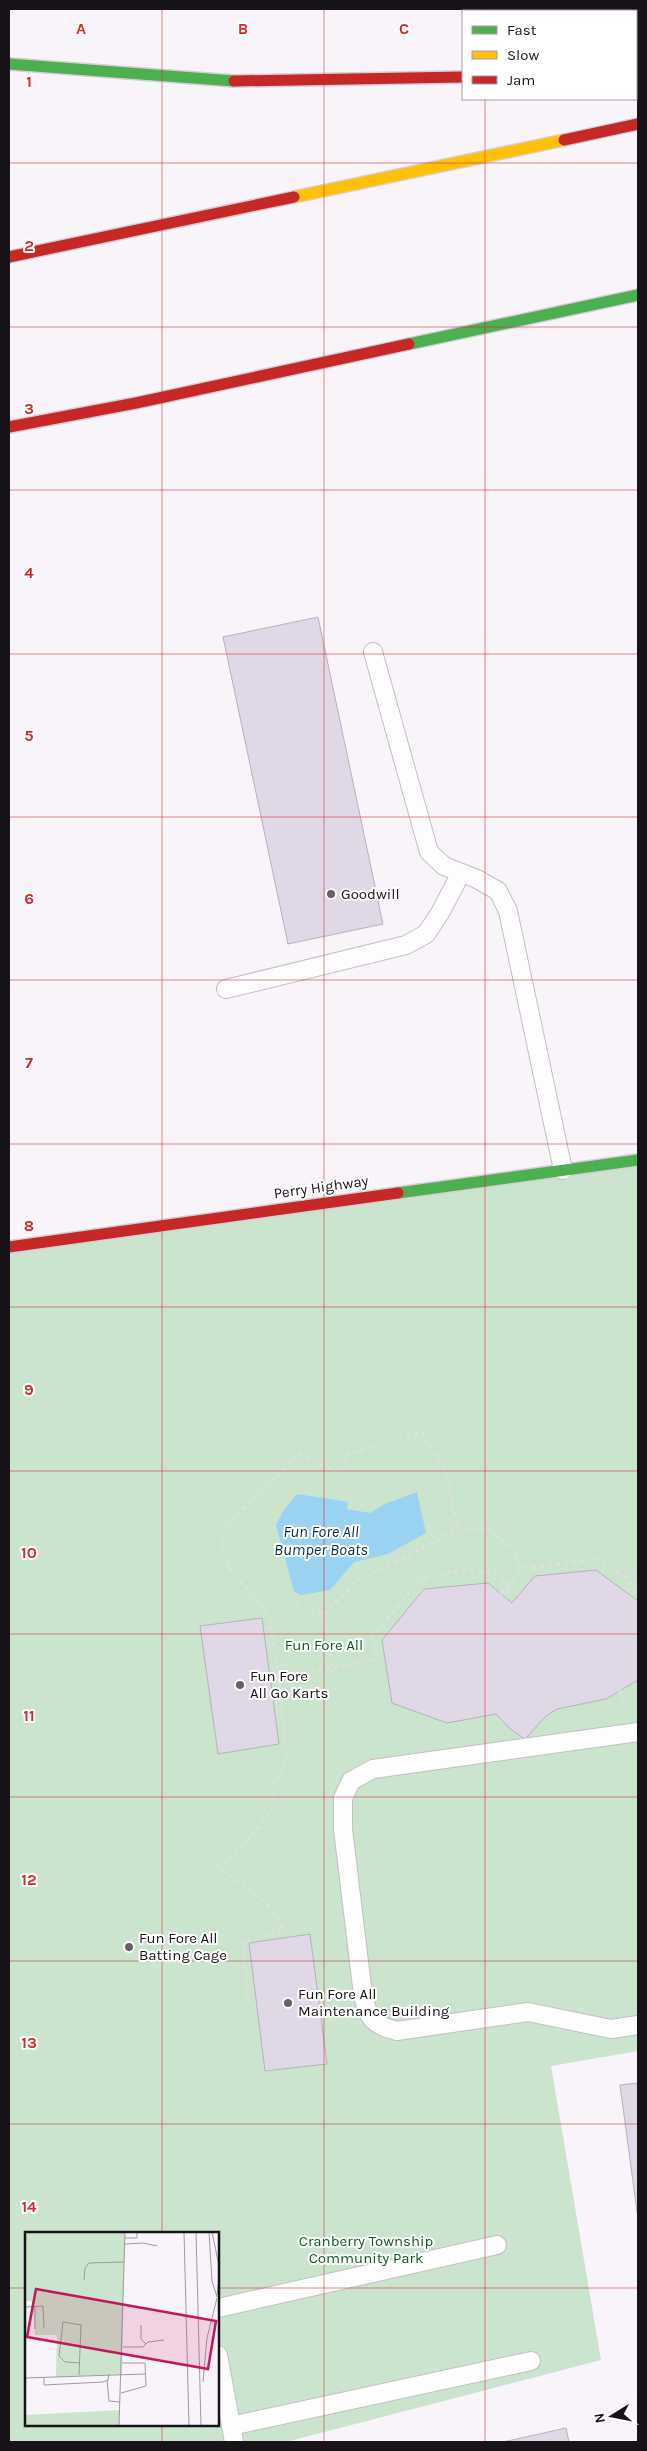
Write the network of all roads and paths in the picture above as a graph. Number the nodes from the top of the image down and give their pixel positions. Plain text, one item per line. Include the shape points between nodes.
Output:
1 (9, 64) edge
2 (462, 77) edge
3 (638, 124) edge
4 (9, 257) edge
5 (638, 295) edge
6 (9, 427) edge
7 (373, 652) dead end
8 (461, 872) junction
9 (226, 988) dead end
10 (638, 1160) edge
11 (563, 1170) junction
12 (9, 1247) edge
13 (457, 1528) junction
14 (521, 1569) junction
15 (638, 1569) edge
16 (625, 1578) junction
17 (512, 1584) junction
18 (638, 1592) edge
19 (284, 1594) dead end
20 (502, 1594) dead end
21 (324, 1614) junction
22 (332, 1668) junction
23 (279, 1677) junction
24 (638, 1732) edge
25 (248, 2001) dead end
26 (638, 2025) edge
27 (497, 2245) dead end
28 (219, 2308) edge
29 (219, 2360) edge
30 (531, 2361) dead end
31 (233, 2434) edge

1 - 2 main road via 241,82
3 - 4 main road
5 - 6 main road via 146,401
7 - 8 lane via 429,852 444,866
8 - 9 lane via 426,934 406,945
8 - 11 lane via 498,891 508,911
10 - 11 main road, Perry Highway
11 - 12 main road, Perry Highway
13 - 14 path via 488,1529 514,1550
13 - 21 path via 407,1557 359,1579
13 - 23 path via 447,1475 422,1432 348,1454 339,1474 298,1453 224,1527 223,1553 231,1570 269,1616
14 - 16 path via 598,1559
14 - 17 path
15 - 16 path
16 - 18 path
17 - 20 path
17 - 22 path via 494,1573 466,1570 421,1579 373,1635 376,1659
19 - 21 path via 296,1605
21 - 22 path
22 - 23 path
23 - 25 path via 286,1754 274,1788 271,1812 248,1840 218,1867 258,1896 281,1923 282,1931 243,1942
24 - 26 lane via 373,1769 351,1781 343,1798 343,1829 363,1996 368,2015 378,2026 396,2031 528,2012 611,2028
27 - 28 lane
29 - 31 lane
30 - 31 lane

